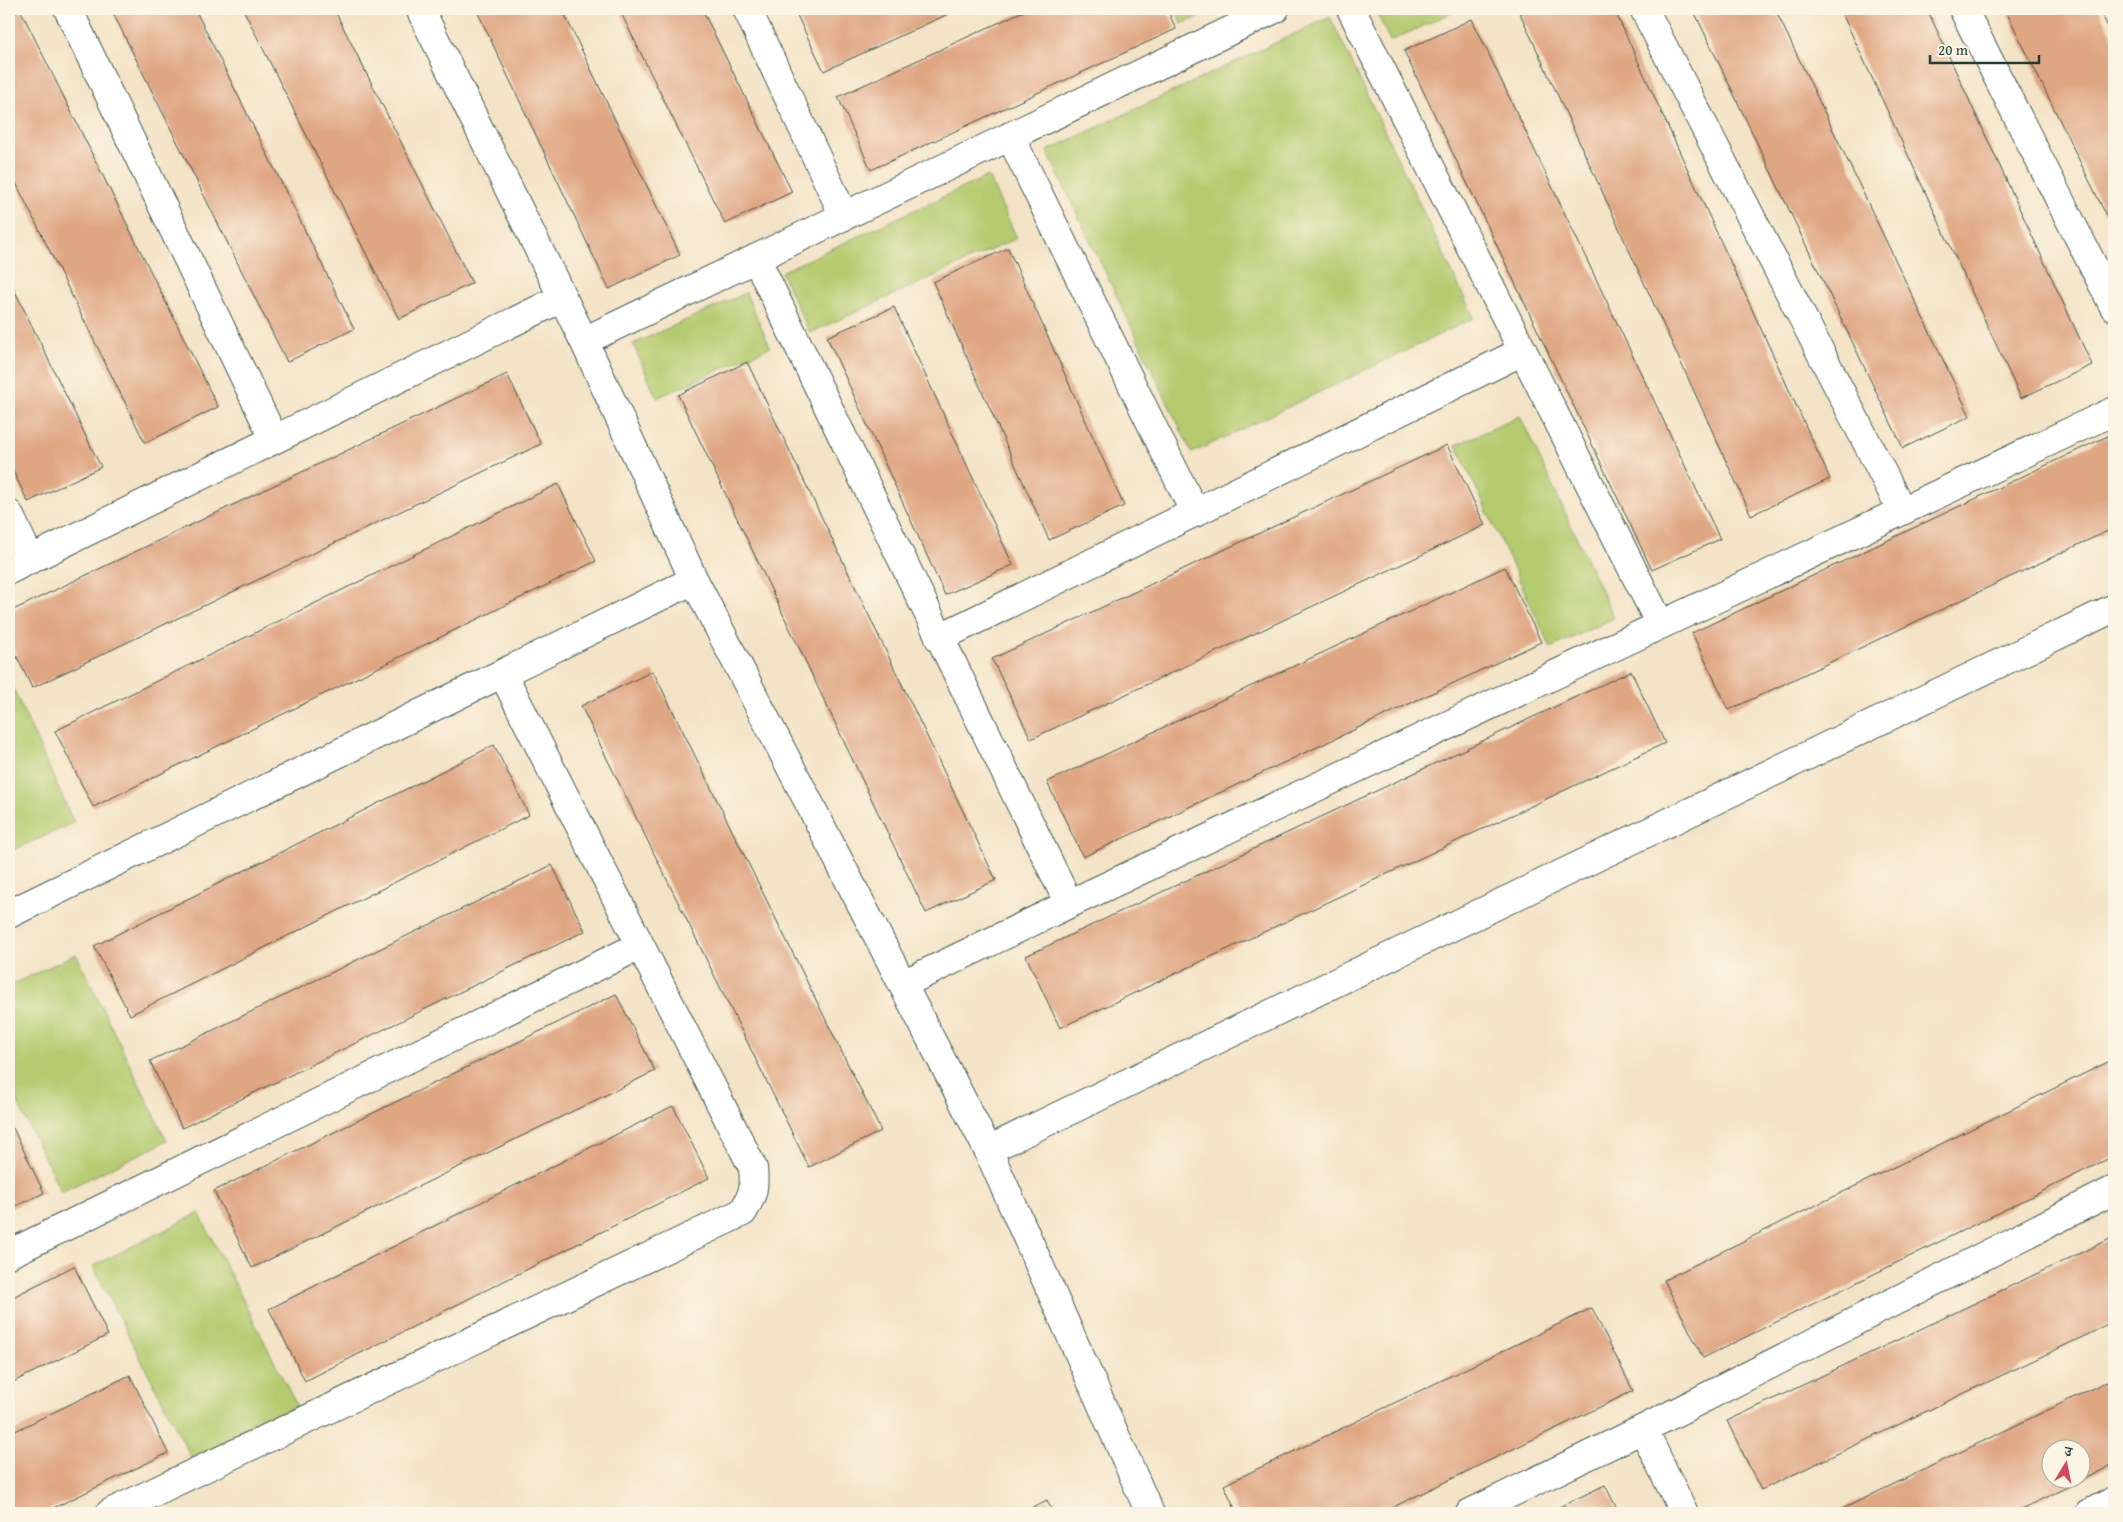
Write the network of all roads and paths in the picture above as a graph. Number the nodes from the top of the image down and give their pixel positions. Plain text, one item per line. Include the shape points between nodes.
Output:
1 (68, 9) edge
2 (420, 9) edge
3 (747, 9) edge
4 (1275, 9) edge
5 (1351, 9) edge
6 (1644, 9) edge
7 (1963, 9) edge
8 (1010, 136) junction
9 (844, 216) junction
10 (756, 258) junction
11 (562, 298) junction
12 (2114, 307) edge
13 (584, 341) junction
14 (1523, 352) junction
15 (2114, 411) edge
16 (274, 439) junction
17 (1901, 509) junction
18 (1195, 513) junction
19 (9, 514) edge
20 (20, 564) edge
21 (694, 580) junction
22 (2114, 608) edge
23 (1660, 624) junction
24 (939, 638) junction
25 (503, 674) junction
26 (1069, 904) junction
27 (9, 914) edge
28 (639, 946) junction
29 (903, 984) junction
30 (988, 1150) junction
31 (2114, 1190) edge
32 (9, 1254) edge
33 (1643, 1429) junction
34 (2114, 1501) edge
35 (110, 1513) edge
36 (1150, 1513) edge
37 (1470, 1513) edge
38 (1684, 1513) edge
39 (2090, 1513) edge

1 - 16 street
2 - 11 street
3 - 9 street
4 - 8 street
5 - 14 street
6 - 17 street
7 - 12 street
8 - 9 street
8 - 18 street
9 - 10 street
10 - 13 street
10 - 24 street
11 - 13 street
11 - 16 street
13 - 21 street
14 - 18 street
14 - 23 street
15 - 17 street
16 - 20 street
17 - 23 street
18 - 24 street
19 - 20 street
21 - 25 street
21 - 29 street
22 - 30 street
23 - 26 street
24 - 26 street
25 - 27 street
25 - 28 street
26 - 29 street
28 - 32 street
28 - 35 street via 753,1168 753,1194 742,1212
29 - 30 street
30 - 36 street
31 - 33 street
33 - 37 street
33 - 38 street
34 - 39 street

